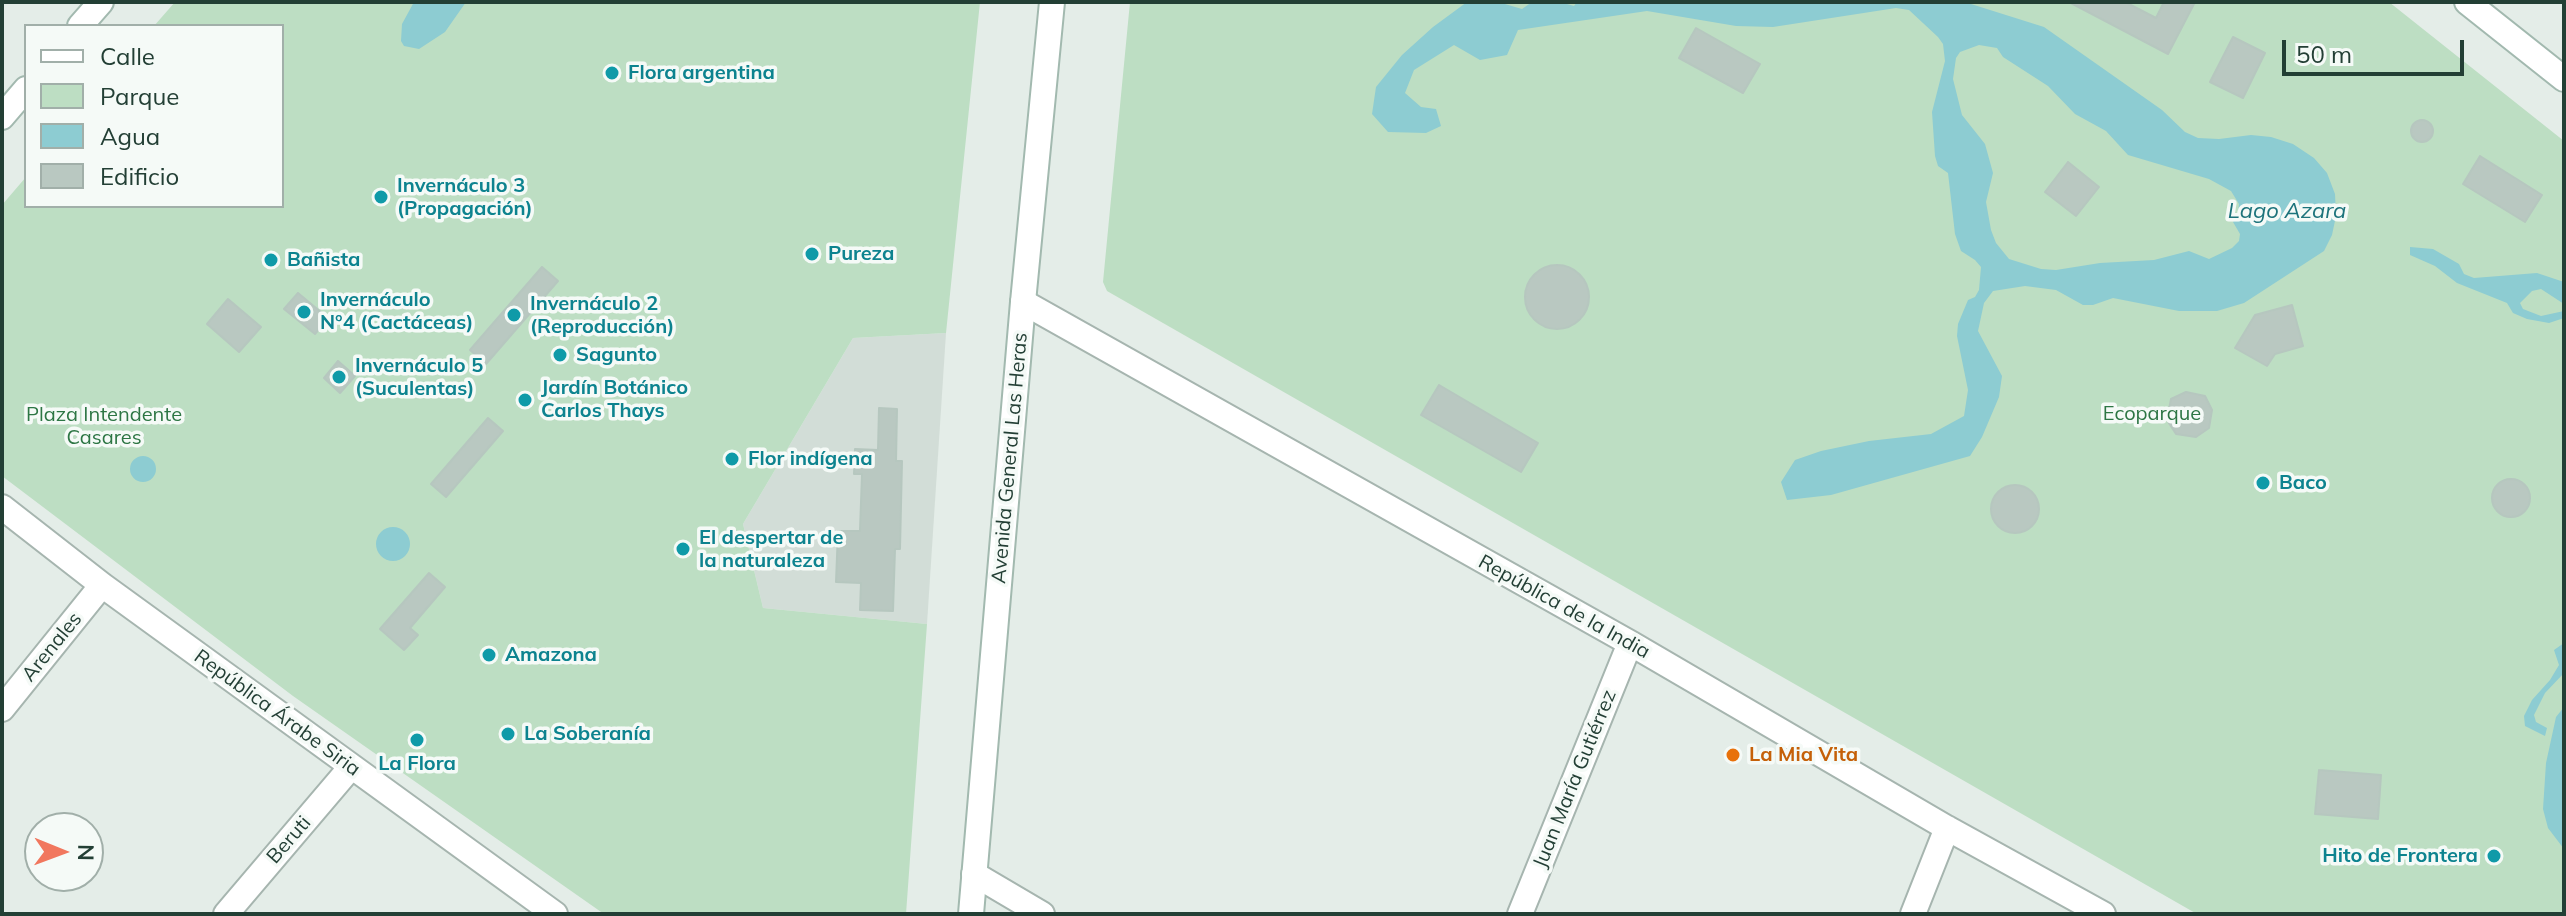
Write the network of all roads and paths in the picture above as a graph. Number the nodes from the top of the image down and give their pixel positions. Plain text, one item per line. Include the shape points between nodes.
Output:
1 (101, 2) edge
2 (1052, 2) edge
3 (2467, 2) edge
4 (82, 24) edge
5 (2564, 79) edge
6 (24, 91) edge
7 (2, 117) edge
8 (1023, 302) junction
9 (2, 507) edge
10 (102, 585) junction
11 (1630, 643) junction
12 (2, 709) edge
13 (351, 767) junction
14 (1947, 828) junction
15 (974, 874) junction
16 (226, 914) edge
17 (555, 914) edge
18 (971, 914) edge
19 (1042, 914) edge
20 (1520, 914) edge
21 (1913, 914) edge
22 (2103, 914) edge

1 - 4 street
2 - 8 street, Avenida General Las Heras
3 - 5 street
6 - 7 street
8 - 11 street, República de la India
8 - 15 street, Avenida General Las Heras
9 - 10 street, República Árabe Siria
10 - 12 street, Arenales
10 - 13 street, República Árabe Siria
11 - 14 street, República de la India
11 - 20 street, Juan María Gutiérrez
13 - 16 street, Beruti
13 - 17 street, República Árabe Siria
14 - 21 street
14 - 22 street, República de la India
15 - 18 street, Avenida General Las Heras
15 - 19 street

